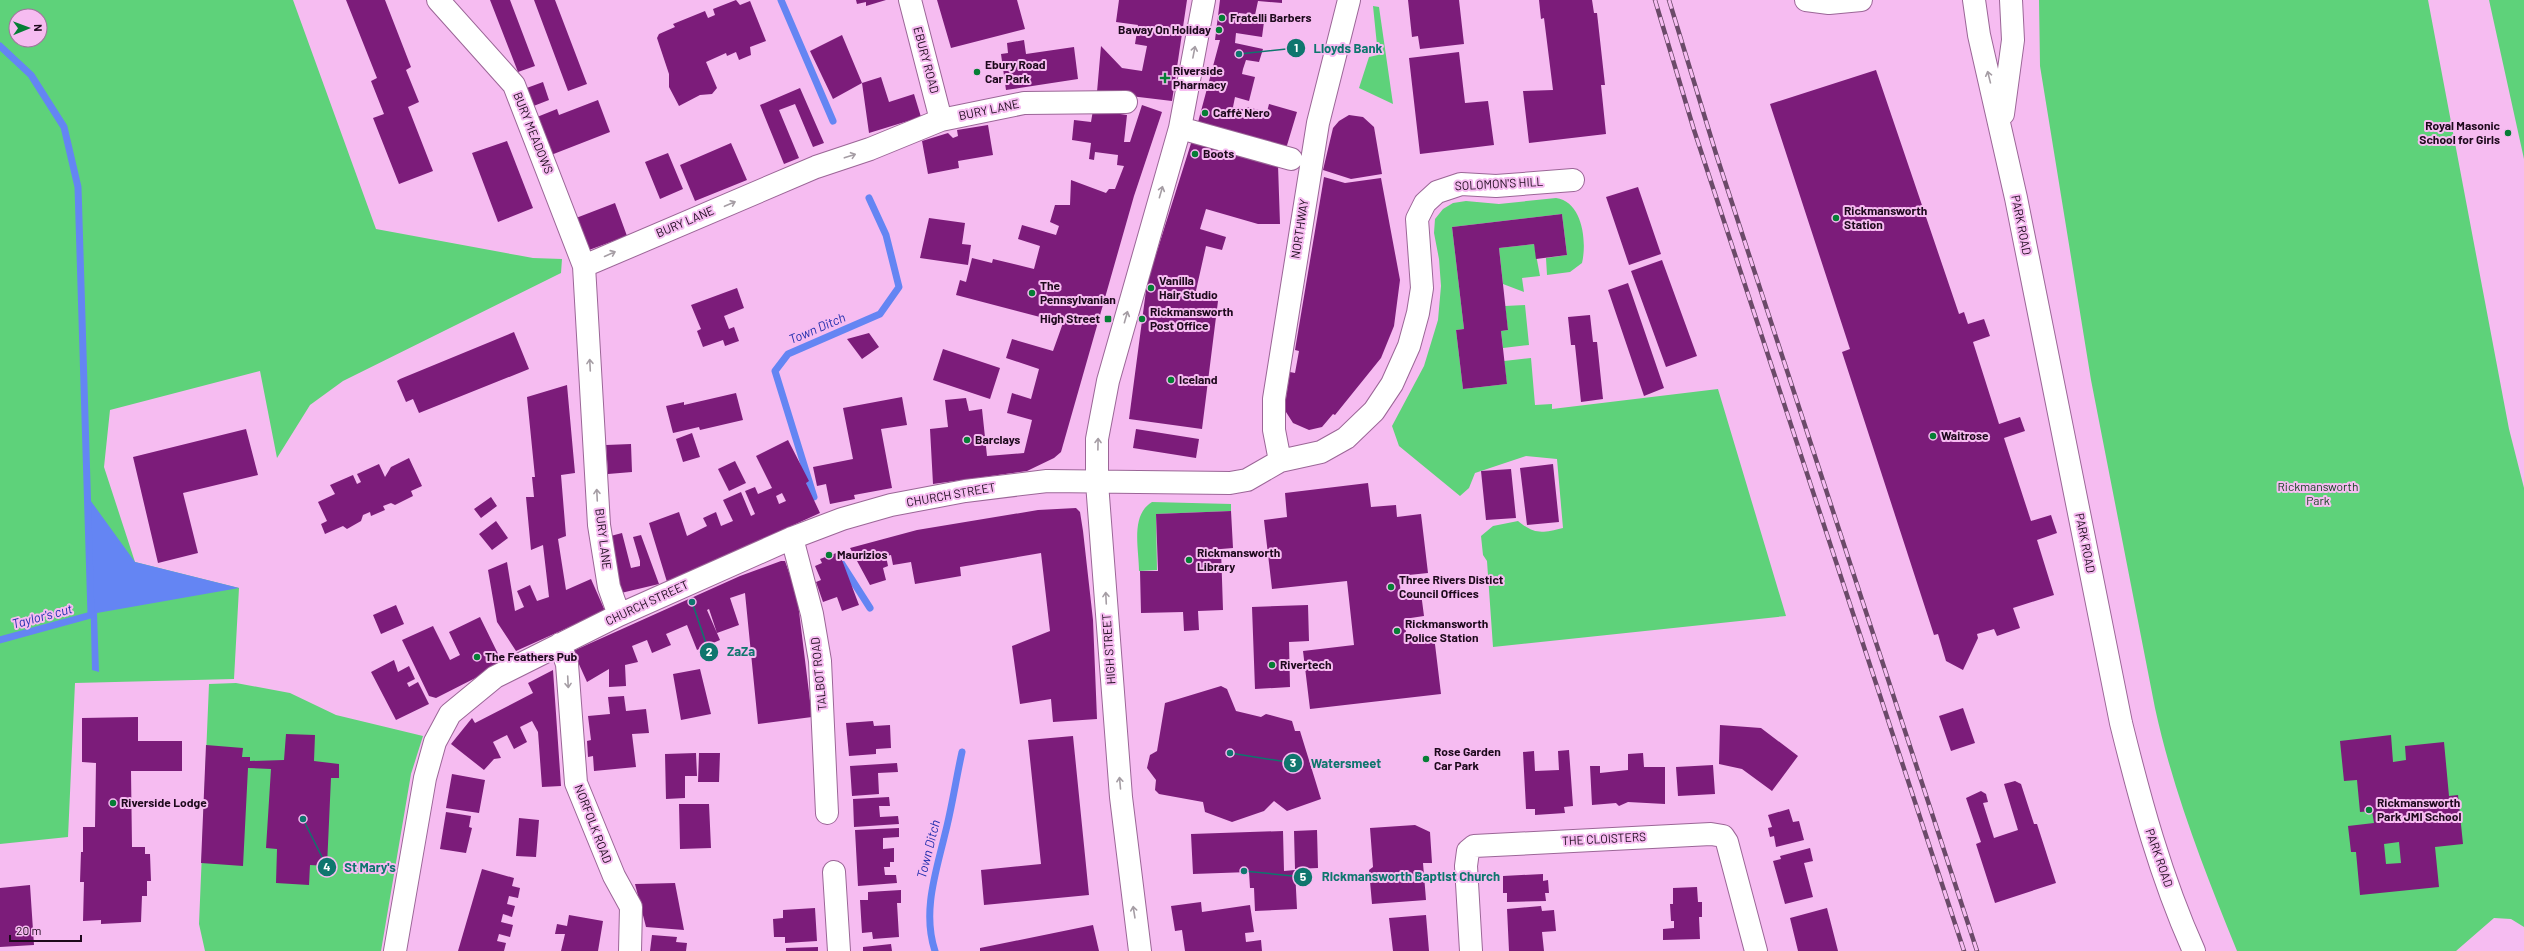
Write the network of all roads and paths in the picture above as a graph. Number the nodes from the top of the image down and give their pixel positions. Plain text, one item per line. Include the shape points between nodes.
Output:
1 (438, 0) edge
2 (910, 0) edge
3 (1204, 0) edge
4 (1349, 0) edge
5 (1806, 0) edge
6 (1861, 0) edge
7 (1974, 0) edge
8 (2011, 0) edge
9 (1126, 102) dead end
10 (941, 120) junction
11 (1180, 128) junction
12 (2001, 128) junction
13 (1290, 159) dead end
14 (1573, 180) dead end
15 (584, 266) junction
16 (1280, 461) junction
17 (1097, 483) junction
18 (792, 538) junction
19 (619, 615) junction
20 (560, 644) junction
21 (828, 813) dead end
22 (834, 872) dead end
23 (395, 951) edge
24 (630, 951) edge
25 (839, 951) edge
26 (1140, 951) edge
27 (1471, 951) edge
28 (1756, 951) edge
29 (2194, 951) edge

1 - 15 street, BURY MEADOWS via 514,85
2 - 10 street, EBURY ROAD
11 -> 3 street, HIGH STREET
4 - 16 street, NORTHWAY via 1318,123 1274,399 1274,430
5 - 6 street via 1829,3
12 -> 7 street, PARK ROAD via 1979,35
8 - 12 street, PARK ROAD via 2012,40
9 - 10 street, BURY LANE via 1024,103
15 -> 10 street, BURY LANE via 816,167 870,149
11 - 13 street
17 -> 11 street, HIGH STREET via 1097,439 1108,381
12 - 29 street, PARK ROAD via 2121,722 2141,804 2183,928
14 - 16 street, SOLOMON'S HILL via 1496,186 1461,184 1437,192 1425,203 1417,219 1422,288 1409,346 1392,384 1374,411 1346,438 1321,452
19 -> 15 street, BURY LANE via 609,587 599,525
16 - 17 street via 1252,478 1230,483
17 - 18 street, CHURCH STREET via 1047,480 965,491 891,505 842,519
26 -> 17 street, HIGH STREET via 1121,798
18 - 19 street, CHURCH STREET
18 - 21 street, TALBOT ROAD via 812,614 820,661
19 - 20 street, CHURCH STREET
20 - 23 street, CHURCH STREET via 495,677 450,714 435,742 425,778
20 -> 24 street, NORFOLK ROAD via 567,664 576,783 614,876 631,907
22 - 25 street
27 - 28 street, THE CLOISTERS via 1466,866 1468,851 1474,846 1711,834 1723,836 1727,842

